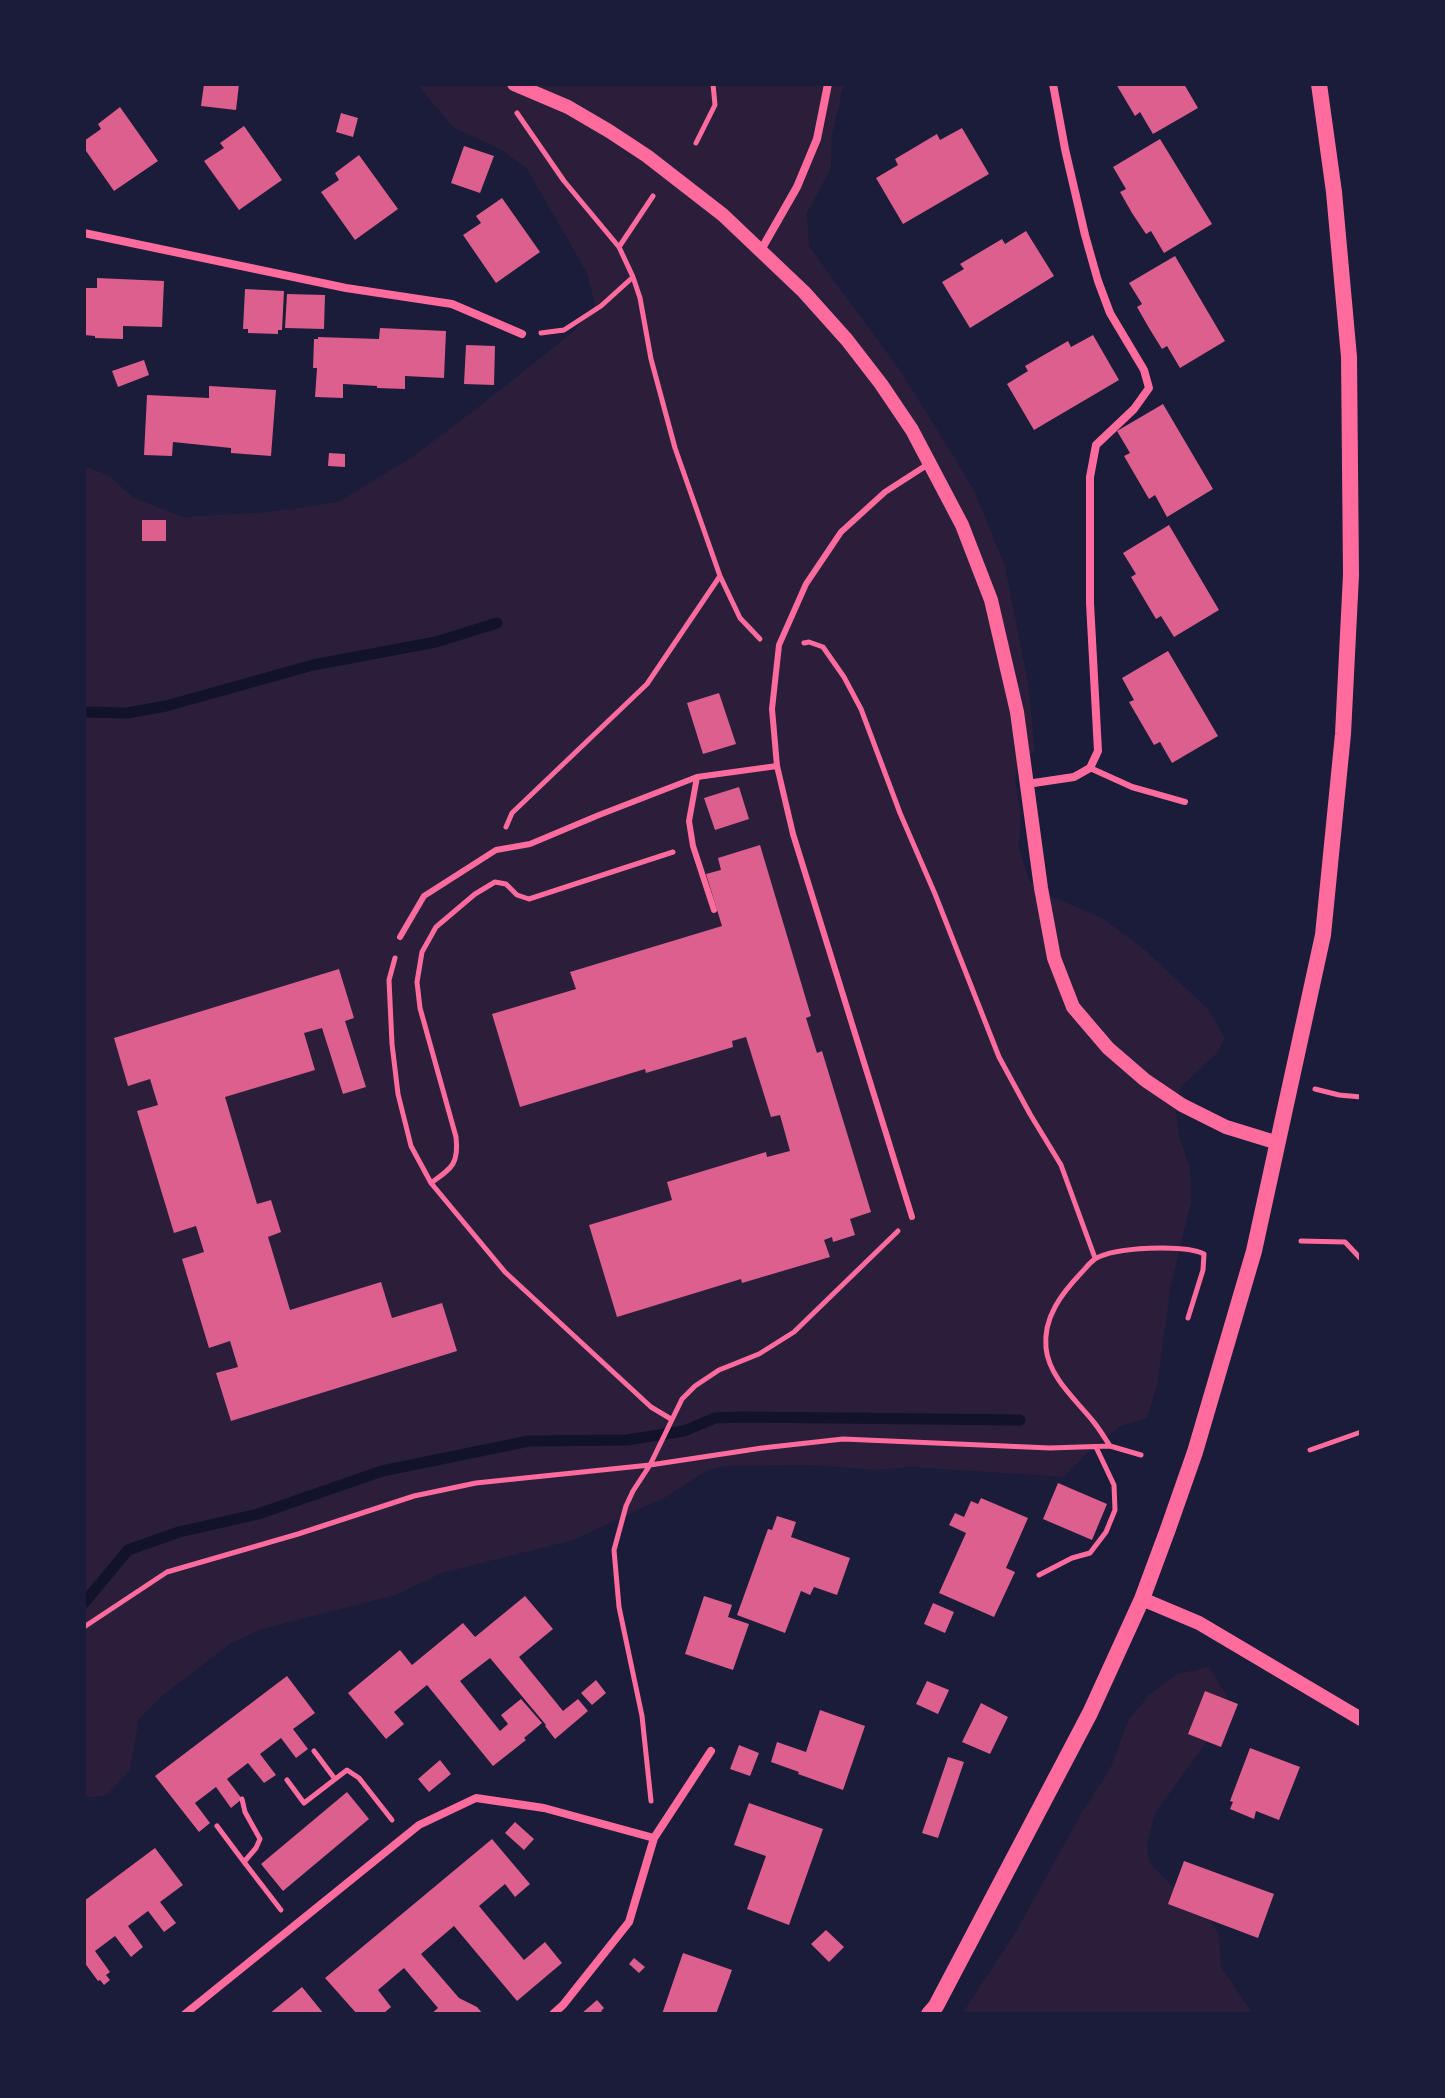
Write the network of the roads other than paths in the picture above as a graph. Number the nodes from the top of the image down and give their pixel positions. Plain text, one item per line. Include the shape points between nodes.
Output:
1 (514, 84) edge
2 (828, 84) edge
3 (1053, 84) edge
4 (1319, 84) edge
5 (84, 233) edge
6 (761, 250) junction
7 (522, 334) road end
8 (930, 463) junction
9 (777, 766) junction
10 (1090, 768) junction
11 (697, 777) junction
12 (1027, 784) junction
13 (1185, 802) dead end
14 (714, 910) dead end
15 (400, 937) road end
16 (1278, 1143) junction
17 (912, 1217) road end
18 (1142, 1599) junction
19 (1361, 1719) edge
20 (711, 1751) dead end
21 (654, 1838) junction
22 (185, 2014) edge
23 (553, 2014) edge
24 (929, 2014) edge

1 - 6 street via 568,107 647,156
2 - 6 street via 817,139
3 - 10 street via 1098,281 1149,388 1096,445 1090,477 1098,751
4 - 16 main road via 1349,357 1351,575 1343,734 1323,935
5 - 7 street via 346,288 452,304
6 - 8 street via 864,362
8 - 9 lane via 885,492 841,532 806,584 779,645 772,709
8 - 12 street via 962,525 991,600 1017,712
9 - 11 lane
9 - 17 lane via 793,834
10 - 12 street via 1074,777
10 - 13 lane
11 - 14 lane via 689,821
11 - 15 lane via 530,844 496,850 424,896
12 - 16 street via 1054,958 1073,1007 1108,1048 1182,1105 1226,1127
16 - 18 main road via 1254,1251 1195,1452
18 - 19 street via 1199,1623
18 - 24 main road via 1090,1713
20 - 21 street
21 - 22 street via 544,1808 476,1798 419,1825
21 - 23 street via 629,1922

